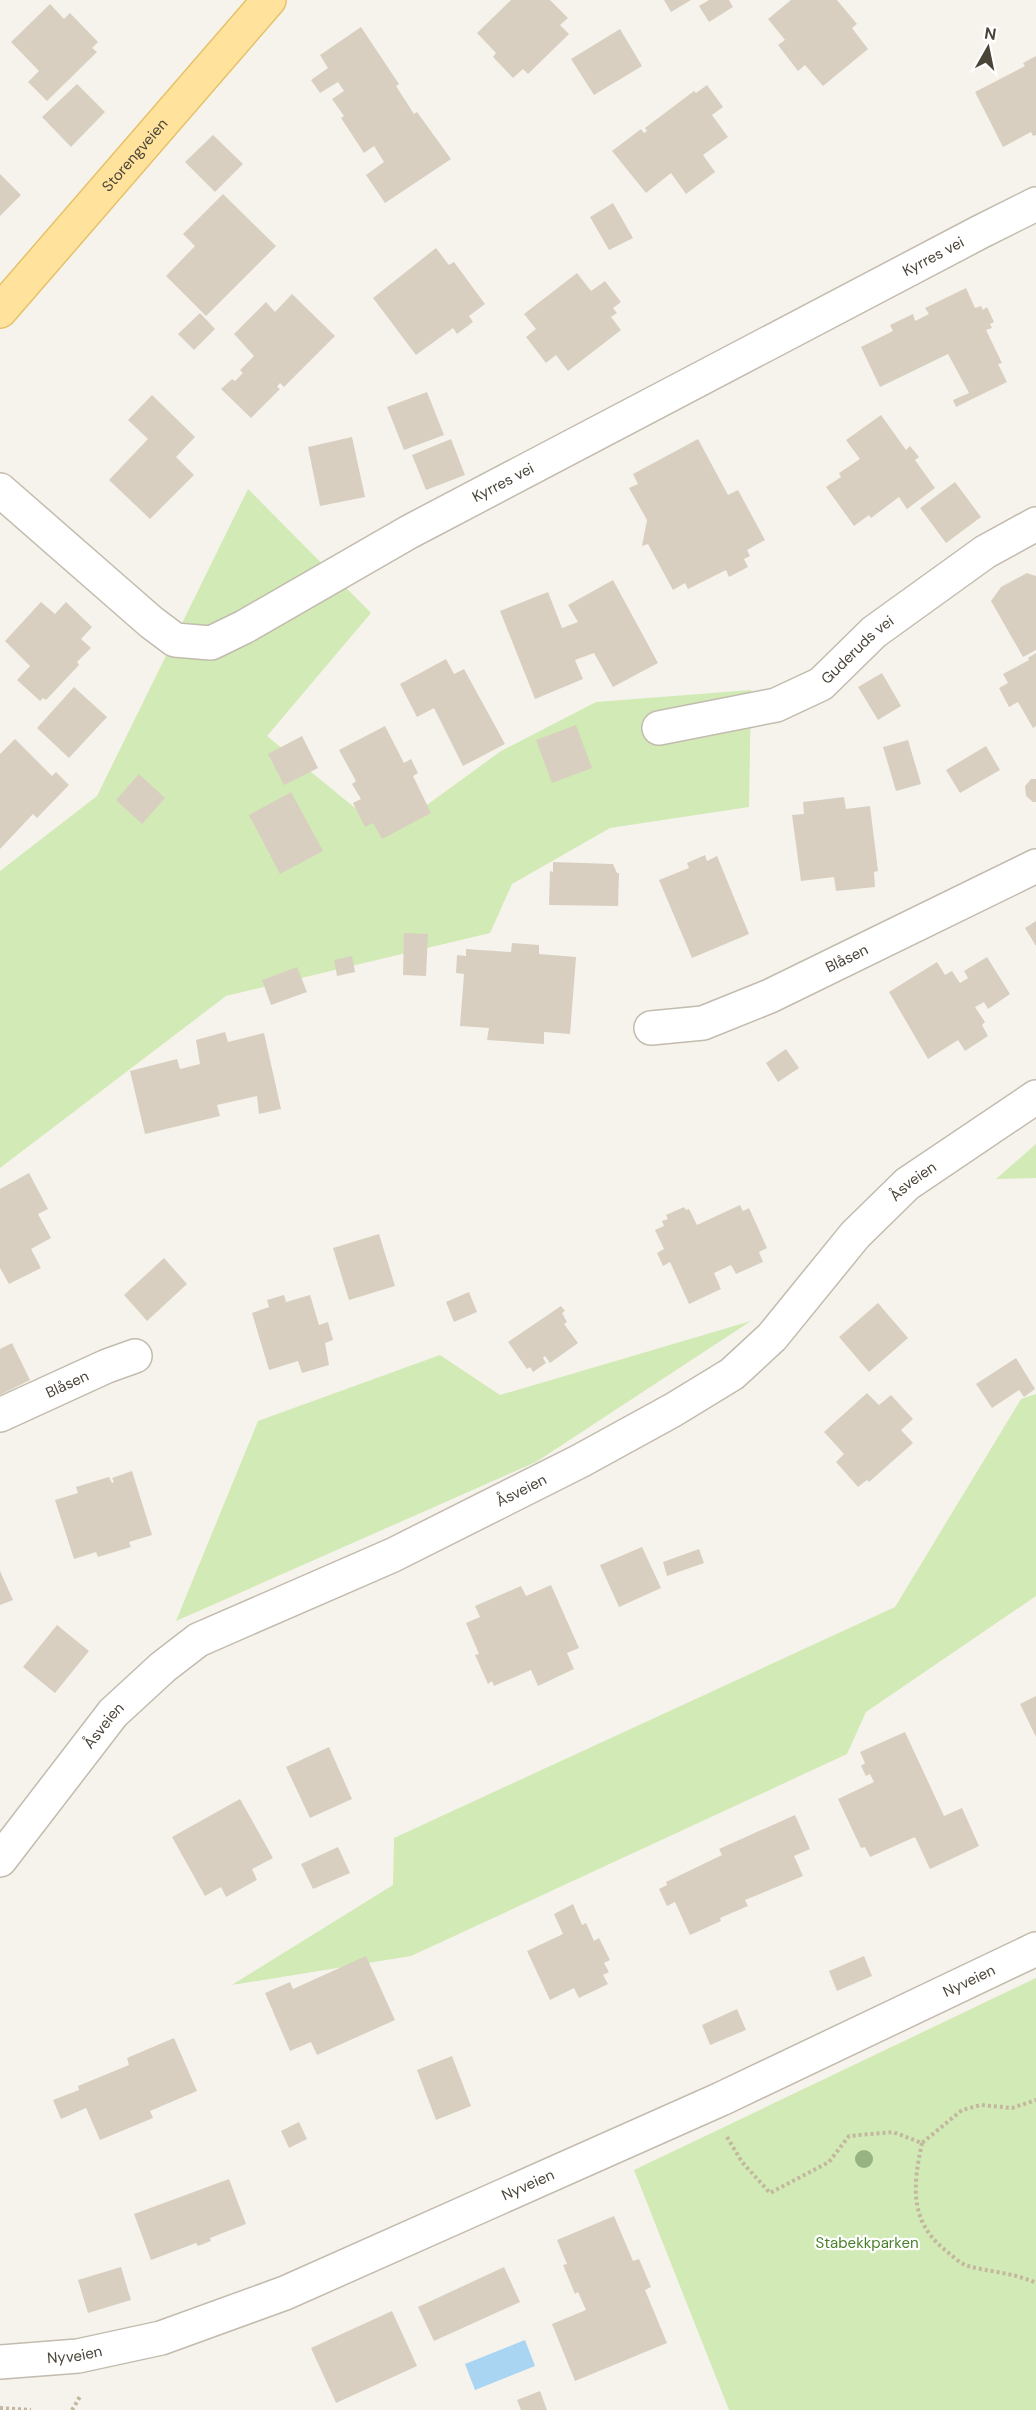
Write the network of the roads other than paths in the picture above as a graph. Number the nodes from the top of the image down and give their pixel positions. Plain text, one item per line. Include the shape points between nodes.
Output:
1 (269, 0) edge
2 (1036, 204) edge
3 (0, 311) edge
4 (0, 490) edge
5 (1036, 524) edge
6 (659, 728) dead end
7 (1036, 866) edge
8 (651, 1028) dead end
9 (1036, 1097) edge
10 (135, 1356) dead end
11 (0, 1415) edge
12 (0, 1860) edge
13 (1036, 1950) edge
14 (0, 2362) edge

1 - 3 main road, Storengveien
2 - 4 street, Kyrres vei via 409,532 211,643 175,640
5 - 6 street, Guderuds vei via 985,552 874,632 821,684 776,705
7 - 8 street, Blåsen via 770,996 703,1023
9 - 12 street, Åsveien via 907,1184 855,1235 772,1337 732,1374 580,1461 393,1555 198,1640 113,1713
10 - 11 street, Blåsen
13 - 14 street, Nyveien via 708,2105 285,2293 161,2338 78,2356

